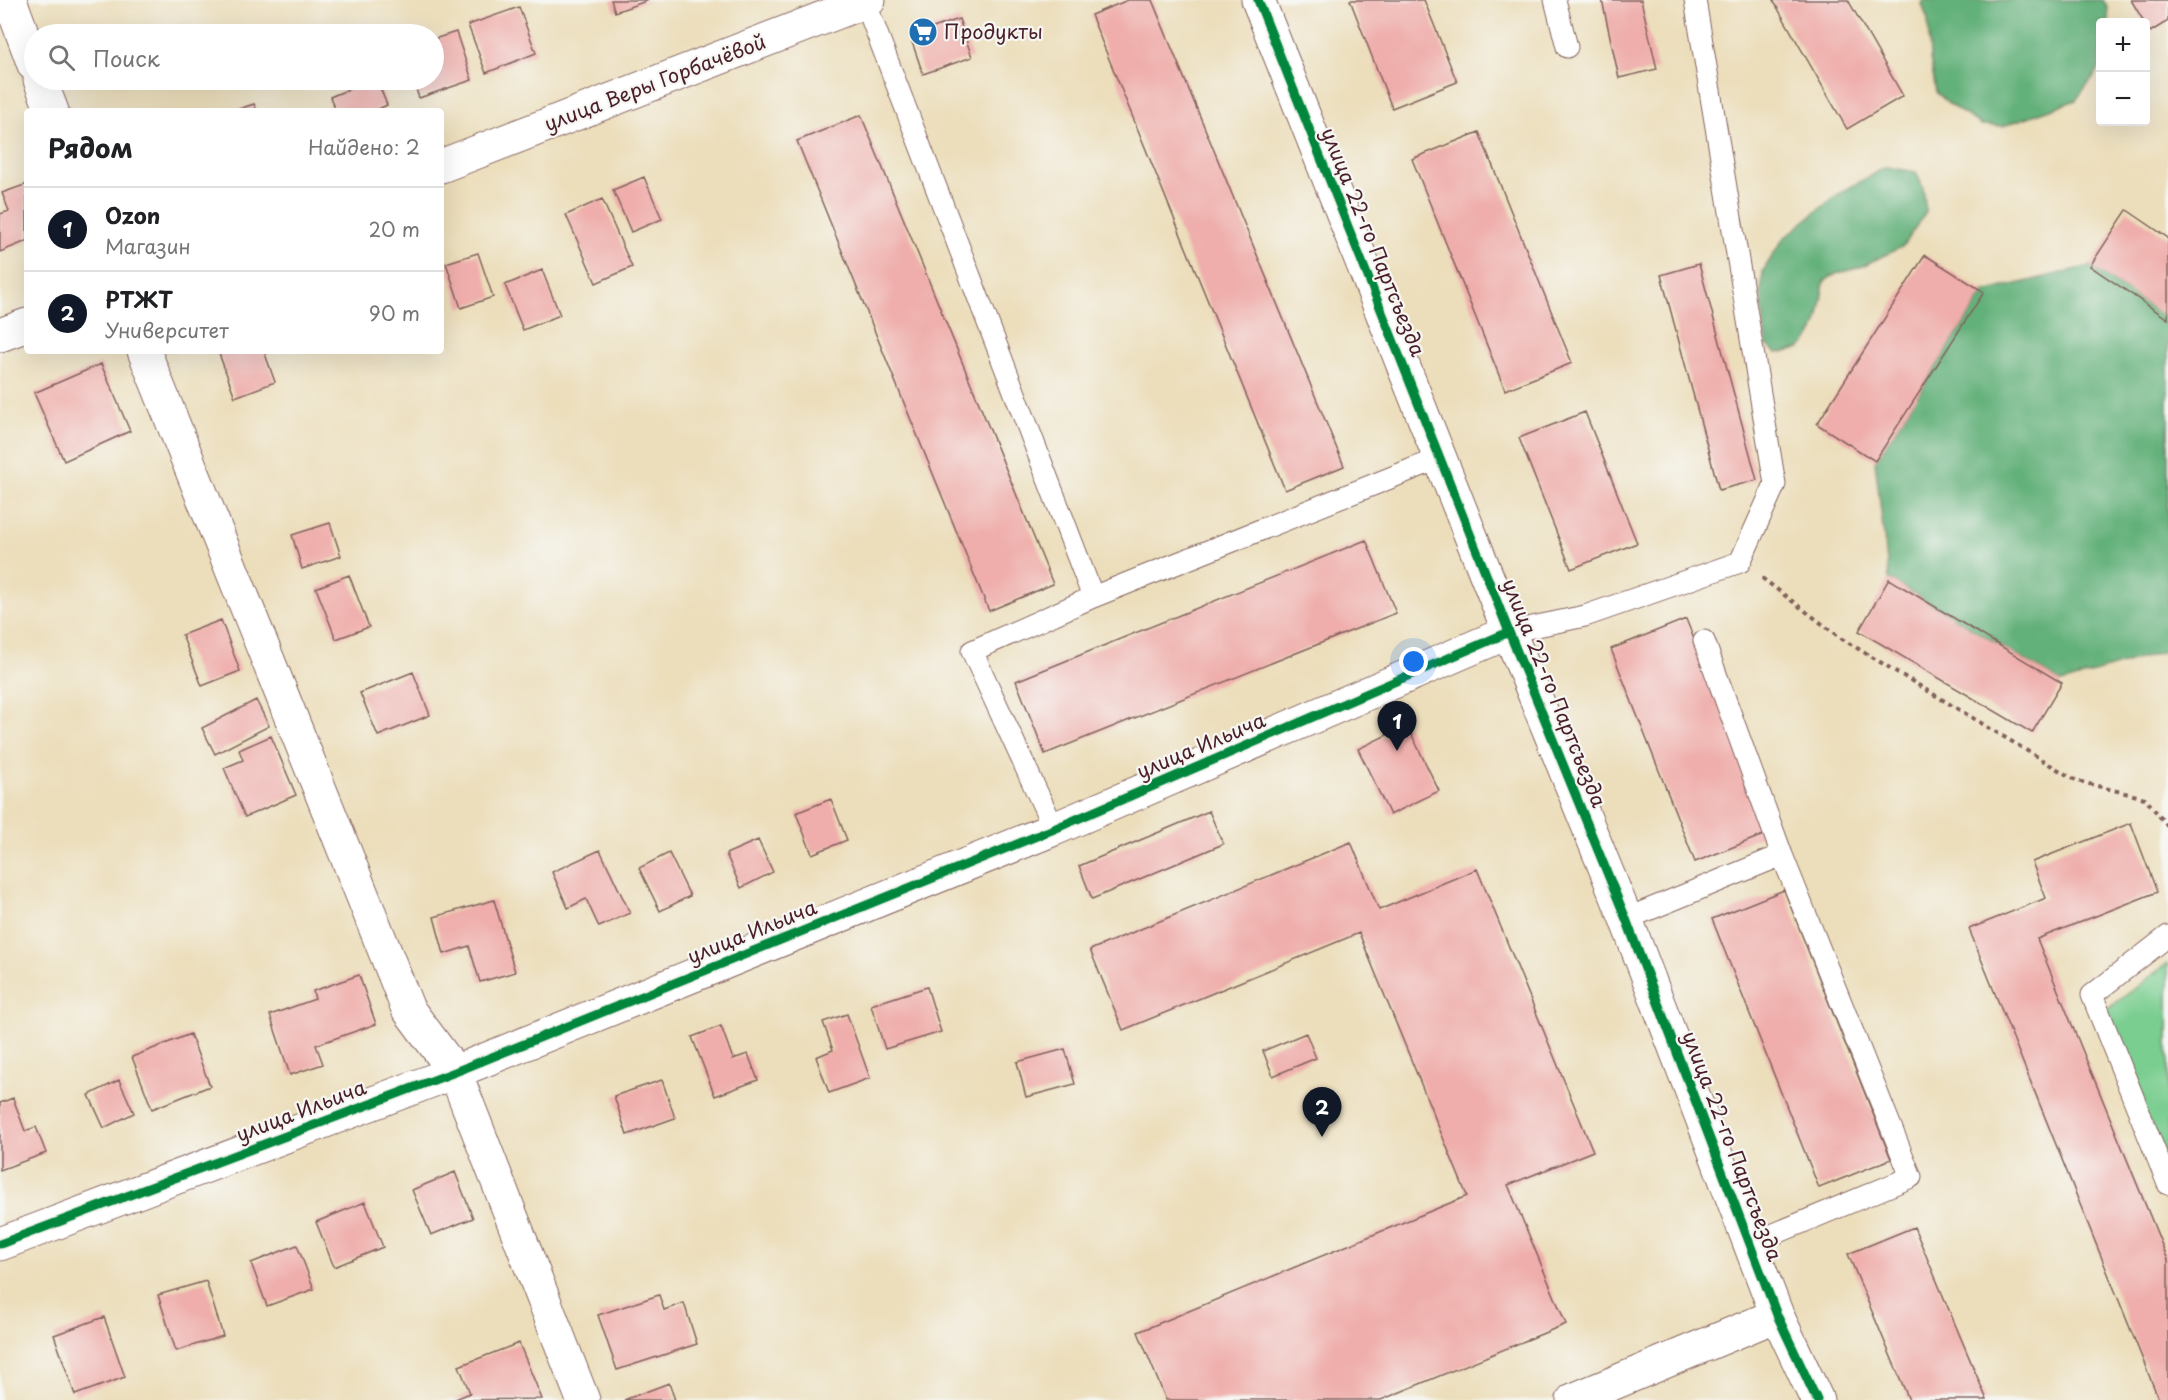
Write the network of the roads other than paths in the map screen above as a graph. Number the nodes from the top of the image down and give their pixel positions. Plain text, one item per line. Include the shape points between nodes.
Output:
1 (10, 0) edge
2 (1258, 0) edge
3 (1555, 0) edge
4 (1695, 0) edge
5 (867, 1) edge
6 (24, 38) edge
7 (1567, 47) dead end
8 (44, 90) edge
9 (51, 108) edge
10 (444, 165) edge
11 (24, 326) edge
12 (0, 335) edge
13 (145, 354) edge
14 (1440, 458) junction
15 (1094, 597) junction
16 (1509, 632) junction
17 (1704, 641) dead end
18 (1054, 829) junction
19 (1782, 855) junction
20 (1626, 919) junction
21 (2168, 936) edge
22 (455, 1072) junction
23 (2168, 1184) edge
24 (0, 1244) edge
25 (1750, 1244) junction
26 (1777, 1315) junction
27 (583, 1400) edge
28 (1573, 1400) edge
29 (1817, 1400) edge

1 - 6 street
2 - 14 street, улица 22-го Партсъезда
3 - 7 lane
4 - 16 lane via 1775,484 1740,562 1585,616
5 - 10 street, улица Веры Горбачёвой
5 - 15 lane
8 - 9 street
11 - 12 street
13 - 22 street via 408,1010
14 - 15 lane
14 - 16 street, улица 22-го Партсъезда
15 - 18 lane via 972,651
16 - 18 street, улица Ильича
16 - 20 street, улица 22-го Партсъезда
17 - 19 lane
18 - 22 street, улица Ильича
19 - 20 lane
19 - 25 lane via 1911,1177
20 - 25 street, улица 22-го Партсъезда
21 - 23 lane via 2092,995
22 - 24 street, улица Ильича
22 - 27 street
25 - 26 street, улица 22-го Партсъезда
26 - 28 street
26 - 29 street, улица 22-го Партсъезда

